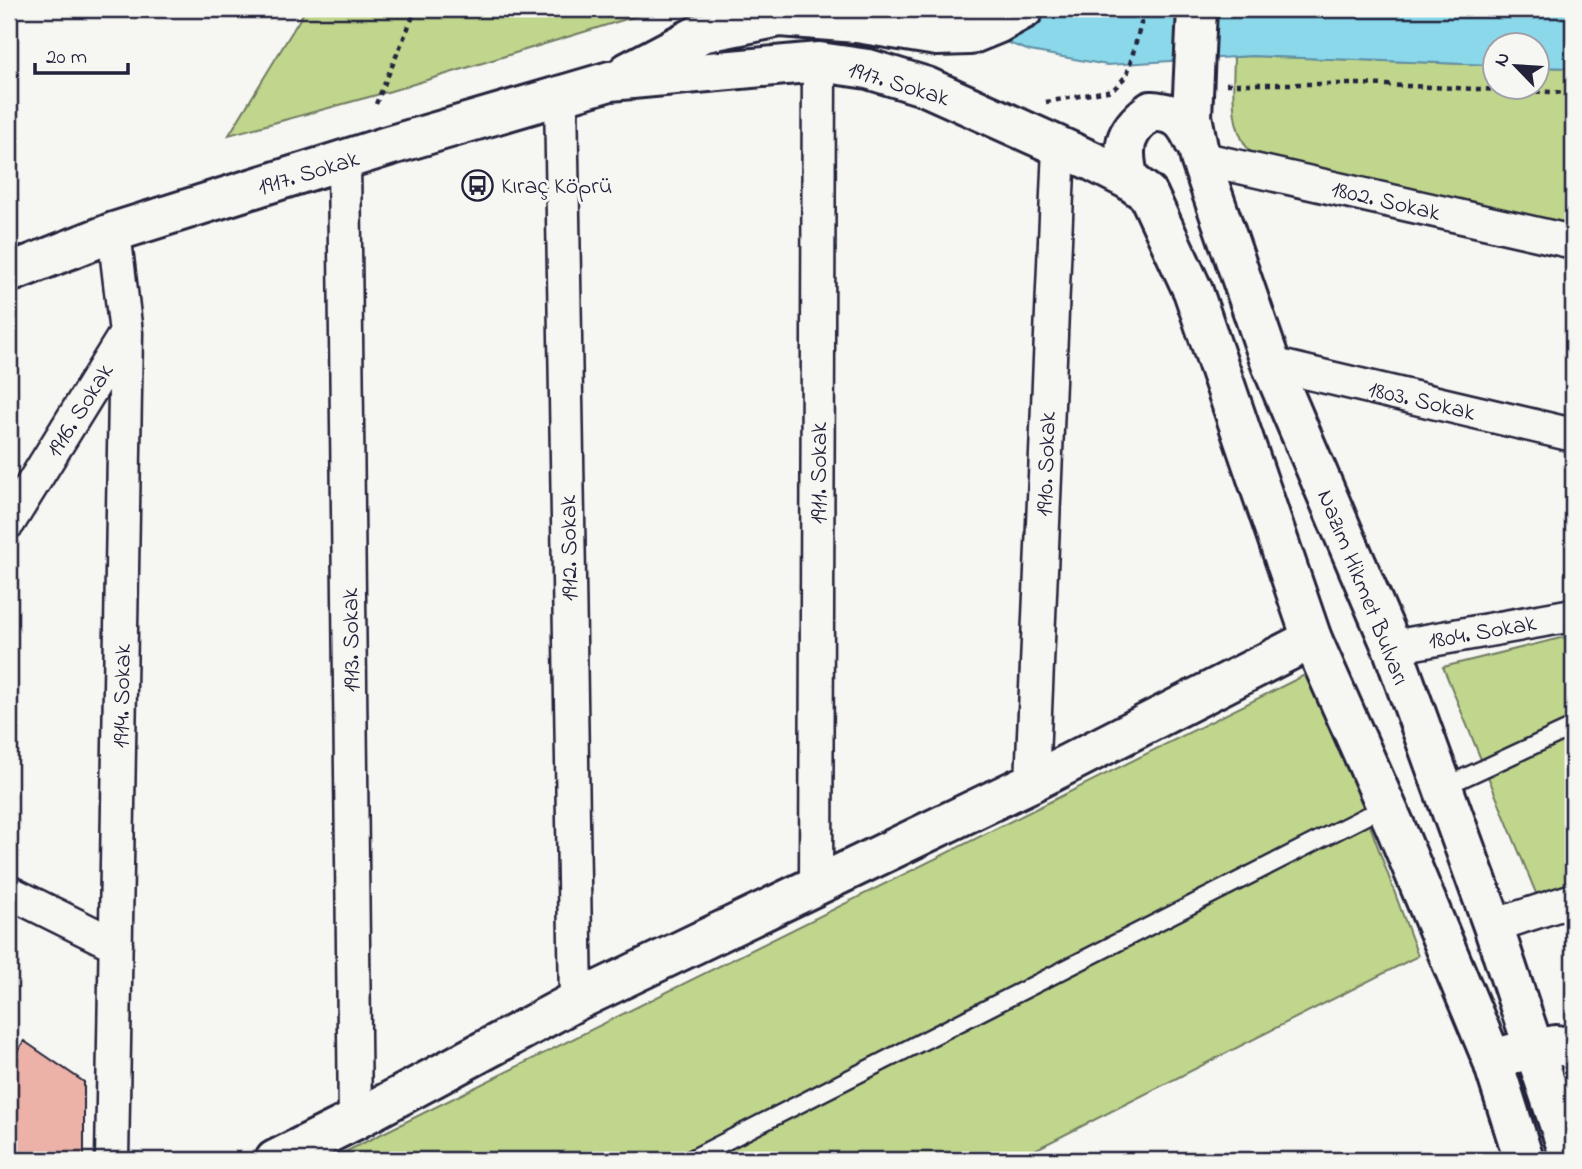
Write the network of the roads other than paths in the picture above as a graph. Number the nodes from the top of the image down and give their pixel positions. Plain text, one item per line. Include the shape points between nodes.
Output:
1 (1024, 9) edge
2 (1197, 9) edge
3 (819, 62) junction
4 (610, 81) junction
5 (561, 94) junction
6 (1059, 147) junction
7 (1197, 151) junction
8 (344, 160) junction
9 (1129, 180) junction
10 (114, 232) junction
11 (1573, 242) edge
12 (9, 273) edge
13 (126, 333) junction
14 (1271, 365) junction
15 (1573, 435) edge
16 (9, 522) edge
17 (1573, 615) edge
18 (1312, 639) junction
19 (1392, 647) junction
20 (1573, 727) edge
21 (1461, 779) dead end
22 (1031, 782) junction
23 (1366, 816) dead end
24 (817, 884) junction
25 (9, 892) edge
26 (1573, 900) edge
27 (1493, 926) junction
28 (116, 946) junction
29 (576, 1001) junction
30 (1535, 1048) junction
31 (1573, 1048) edge
32 (1492, 1059) junction
33 (355, 1120) junction
34 (112, 1160) edge
35 (275, 1160) edge
36 (689, 1160) edge
37 (1524, 1160) edge
38 (1572, 1160) edge

1 - 4 main road, 1917. Sokak via 970,35 937,36 780,17 702,33
2 - 7 main road, Nazım Hikmet Bulvarı via 1192,116
3 - 4 main road, 1917. Sokak
3 - 6 main road, 1917. Sokak via 868,69 927,87
3 - 24 street, 1911. Sokak
4 - 5 main road, 1917. Sokak
5 - 8 main road, 1917. Sokak
5 - 29 street, 1912. Sokak
6 - 9 main road, 1917. Sokak
6 - 22 street, 1910. Sokak
7 - 9 main road via 1186,124 1178,117 1151,111 1135,124 1126,141 1123,155
7 - 11 street, 1802. Sokak
7 - 14 main road, Nazım Hikmet Bulvarı
8 - 10 main road, 1917. Sokak
8 - 33 street, 1913. Sokak
9 - 18 main road via 1148,194 1193,291
10 - 12 main road, 1917. Sokak
10 - 13 street, 1914. Sokak
13 - 16 street, 1916. Sokak
13 - 28 street, 1914. Sokak
14 - 15 street, 1803. Sokak
14 - 19 main road, Nazım Hikmet Bulvarı
17 - 19 street, 1804. Sokak
18 - 22 main road
18 - 32 main road
19 - 27 main road, Nazım Hikmet Bulvarı
20 - 21 lane
22 - 24 main road
23 - 36 lane
24 - 29 main road
25 - 28 street
26 - 27 street
27 - 30 main road, Nazım Hikmet Bulvarı
28 - 34 street, 1914. Sokak
29 - 33 main road
30 - 31 main road
30 - 32 main road
30 - 38 main road, Nazım Hikmet Bulvarı
32 - 37 main road
33 - 35 main road

